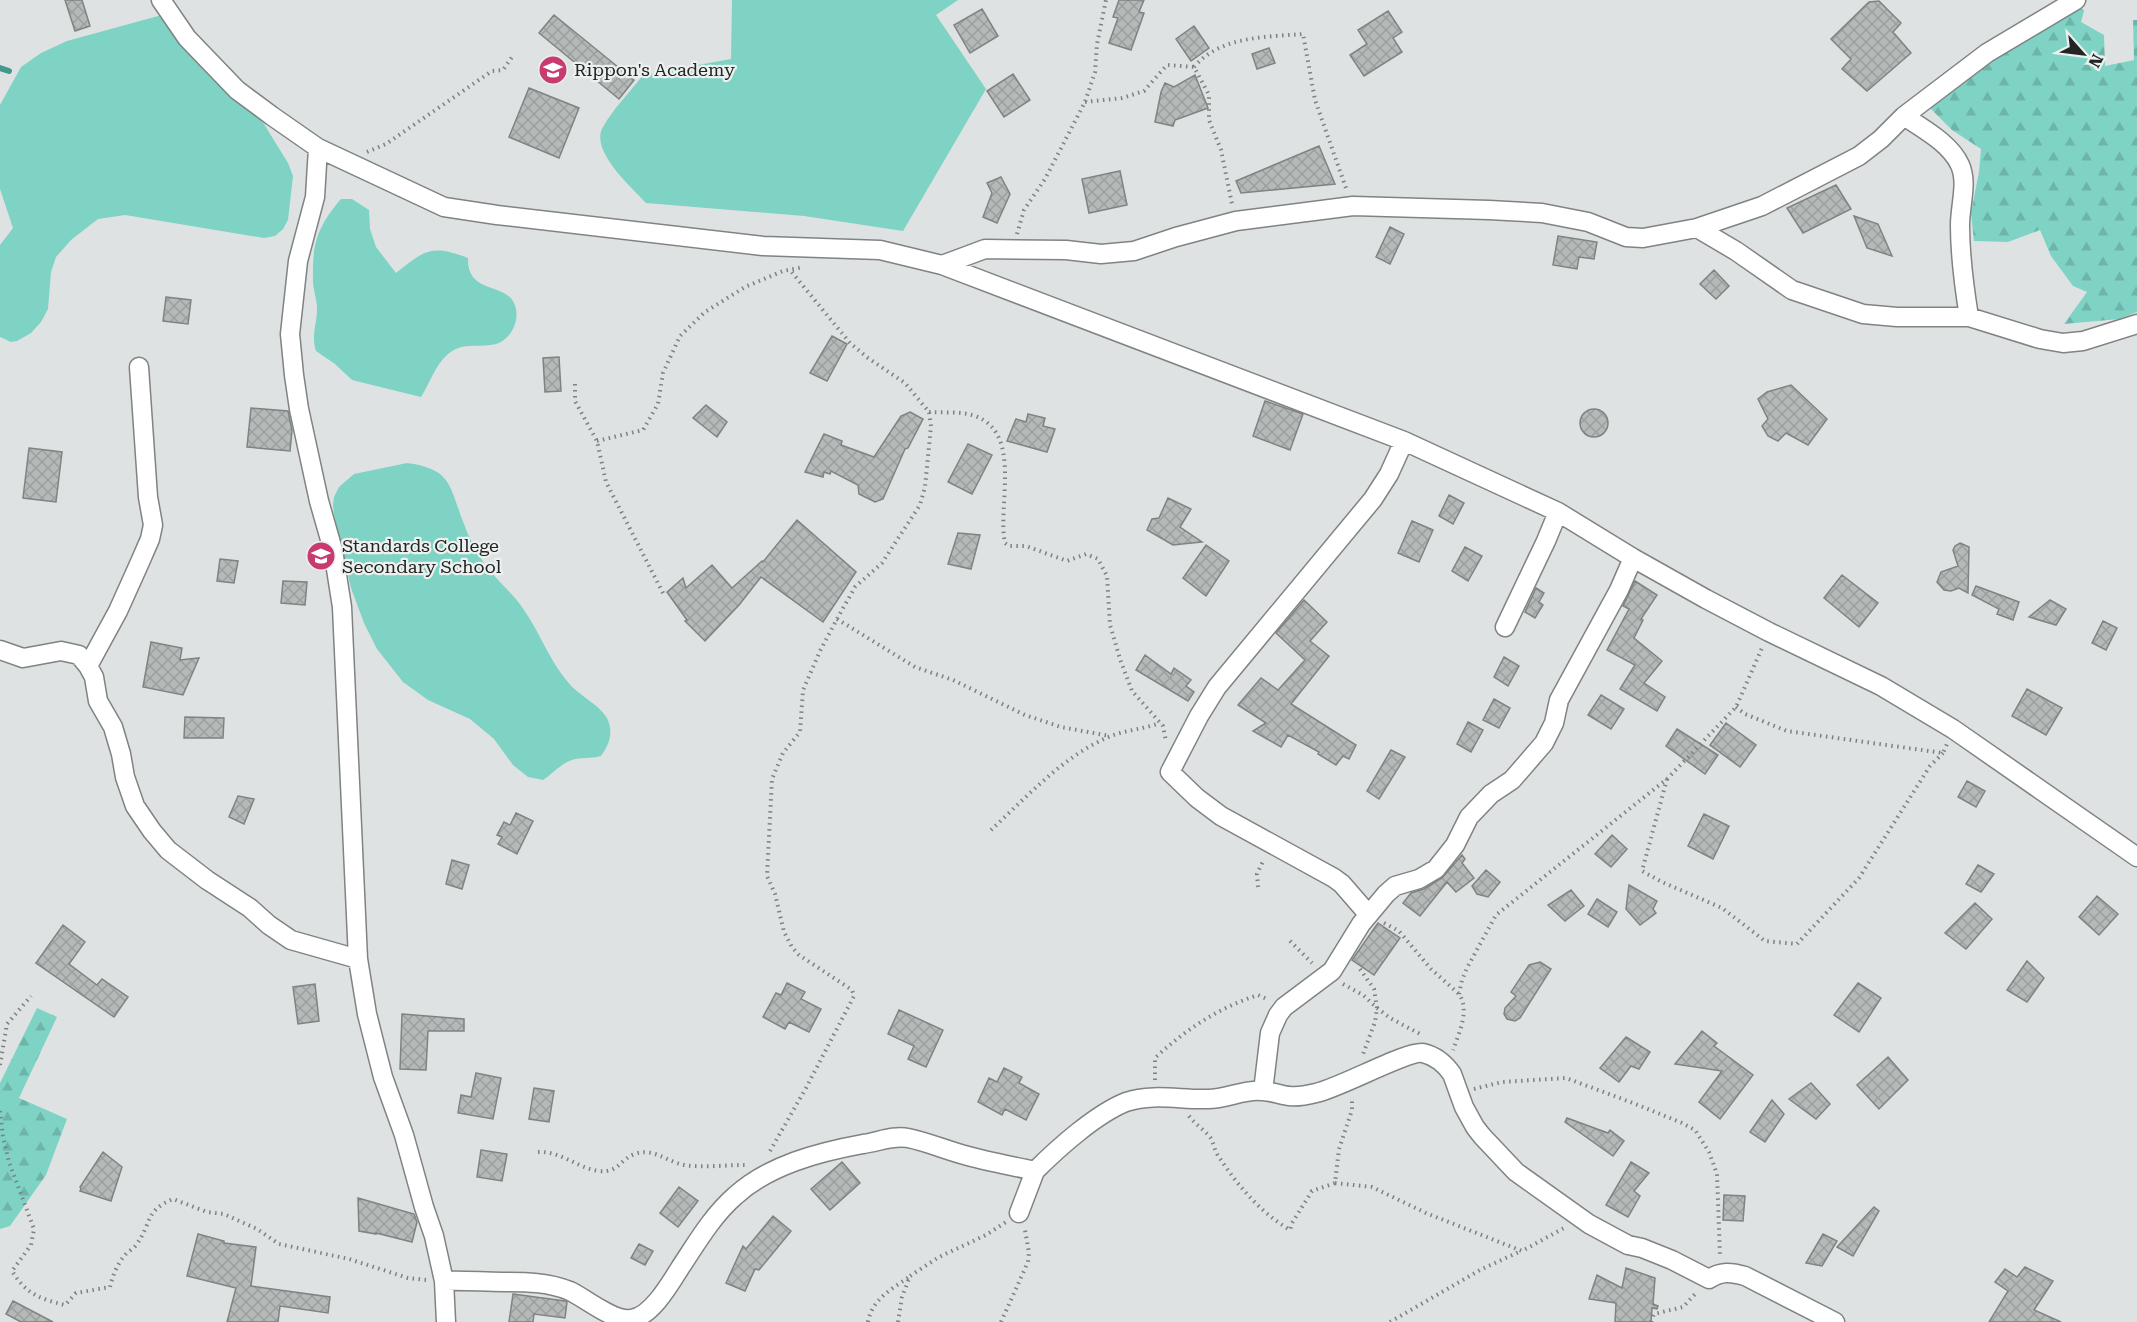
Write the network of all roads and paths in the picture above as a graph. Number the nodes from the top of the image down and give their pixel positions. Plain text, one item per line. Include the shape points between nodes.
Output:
1 (161, 0) edge
2 (1106, 0) edge
3 (2076, 0) edge
4 (512, 57) dead end
5 (1194, 67) junction
6 (1085, 102) junction
7 (1904, 116) junction
8 (318, 148) junction
9 (346, 162) junction
10 (1353, 206) junction
11 (1236, 221) junction
12 (1697, 228) junction
13 (1012, 249) junction
14 (942, 265) junction
15 (814, 266) dead end
16 (790, 270) junction
17 (1969, 317) junction
18 (2137, 324) edge
19 (139, 366) dead end
20 (575, 384) dead end
21 (929, 412) junction
22 (597, 441) junction
23 (1404, 441) junction
24 (1557, 513) junction
25 (1633, 558) junction
26 (664, 596) dead end
27 (837, 619) junction
28 (1505, 627) dead end
29 (1769, 632) junction
30 (0, 650) edge
31 (88, 666) junction
32 (1736, 707) junction
33 (1160, 723) junction
34 (1953, 729) junction
35 (1110, 736) junction
36 (1943, 753) junction
37 (1170, 772) junction
38 (1667, 779) junction
39 (991, 830) dead end
40 (1273, 846) junction
41 (2137, 856) edge
42 (1258, 887) dead end
43 (1368, 914) junction
44 (1290, 941) dead end
45 (358, 959) junction
46 (1360, 969) dead end
47 (1327, 975) junction
48 (1459, 993) junction
49 (31, 996) dead end
50 (1284, 1007) junction
51 (1377, 1008) junction
52 (1422, 1053) junction
53 (0, 1065) edge
54 (1448, 1068) junction
55 (1352, 1081) junction
56 (1263, 1091) junction
57 (1459, 1092) junction
58 (1155, 1096) junction
59 (1178, 1098) junction
60 (0, 1110) edge
61 (538, 1152) dead end
62 (1035, 1171) junction
63 (760, 1172) junction
64 (1335, 1184) junction
65 (1572, 1212) junction
66 (1019, 1213) junction
67 (1522, 1251) junction
68 (910, 1276) junction
69 (1715, 1276) junction
70 (444, 1281) junction
71 (446, 1322) edge
72 (868, 1322) edge
73 (898, 1322) edge
74 (1001, 1322) edge
75 (1390, 1322) edge
76 (1651, 1322) edge
77 (1835, 1322) edge

1 - 8 street via 187,38 237,90
2 - 6 path via 1095,72
3 - 7 street via 1987,53
4 - 9 path via 503,70 492,71 386,144
5 - 6 path via 1167,65 1144,91
5 - 10 path via 1203,56 1246,38 1303,34 1316,100
5 - 11 path via 1209,95 1209,120 1221,150
6 - 13 path via 1045,179 1024,210
7 - 12 street via 1859,156 1762,206
7 - 17 street via 1943,144 1961,166 1961,268
8 - 9 street
8 - 45 street via 315,197 298,261 290,334 299,409 333,550 342,607
9 - 14 street via 444,207 763,246 880,250
10 - 11 street
10 - 12 street via 1542,213 1588,222 1626,237 1643,238
11 - 13 street via 1134,251 1101,254
12 - 17 street via 1792,290 1818,300 1863,314
13 - 14 street via 985,249
14 - 23 street
15 - 16 path
16 - 21 path via 850,343 905,384
16 - 22 path via 745,287 705,312 680,336 663,373 658,404 644,430
17 - 18 street via 2063,344
19 - 31 street via 152,532 118,611
20 - 22 path via 575,401
21 - 27 path via 931,437 920,505 882,563 855,587
21 - 33 path via 976,416 998,436 1006,477 1002,525 1005,543 1067,561 1086,554 1098,559 1107,576 1110,625 1125,673 1132,691
22 - 26 path via 606,482
23 - 24 street
23 - 37 street via 1373,499 1217,687
24 - 25 street
24 - 28 street
25 - 29 street
25 - 43 street via 1559,700 1544,743 1512,780 1491,794 1469,817 1455,845 1436,869 1395,886
27 - 35 path via 915,668 953,680 1025,715 1061,727
27 - 63 path via 803,690 800,732 783,753 772,778 766,876 792,947 852,990 854,996
29 - 32 path
29 - 34 street via 1881,686
30 - 31 street via 23,658 61,651 79,655
31 - 45 street via 98,701 113,727 135,806 168,850 291,940
32 - 36 path via 1787,731
32 - 38 path
33 - 35 path
33 - 37 path
34 - 36 path
34 - 41 street
35 - 39 path via 1070,760
36 - 38 path via 1930,766 1859,878 1797,944 1765,941 1722,908 1642,871
37 - 40 street via 1209,808
38 - 48 path via 1496,915 1464,974
40 - 42 path via 1260,865
40 - 43 street via 1334,878
43 - 47 street
43 - 48 path via 1399,931 1431,969
44 - 47 path
45 - 70 street via 383,1077 404,1135
46 - 51 path via 1374,989
47 - 50 street
47 - 51 path via 1363,995
48 - 54 path via 1464,1000 1463,1016
49 - 53 path via 7,1024
50 - 56 street via 1270,1033
50 - 58 path via 1258,995 1227,1006 1176,1038 1155,1058
51 - 52 path via 1423,1035
51 - 55 path via 1360,1068
52 - 54 street
52 - 55 street via 1411,1054
54 - 57 street
55 - 56 street via 1317,1093 1290,1096
55 - 64 path via 1352,1110 1339,1149
56 - 59 street via 1210,1100
57 - 65 street via 1475,1126 1505,1162
57 - 69 path via 1502,1082 1566,1078 1695,1130 1717,1174
58 - 59 street
58 - 62 street via 1115,1107 1067,1140
59 - 64 path via 1196,1126 1211,1137 1217,1155 1242,1190 1290,1230 1312,1191
60 - 70 path via 9,1162 34,1229 31,1245 12,1271 20,1284 39,1298 65,1305 76,1293 110,1287 114,1271 136,1245 159,1205 173,1199 224,1214 279,1244 349,1259 408,1278
61 - 63 path via 549,1151 601,1171 612,1171 634,1154 649,1152 684,1165
62 - 63 street via 969,1157 906,1137 832,1149
62 - 66 street
63 - 70 street via 710,1225 655,1303 631,1319 550,1285
64 - 67 path via 1372,1187
65 - 67 path via 1564,1228
65 - 69 street via 1628,1245
66 - 68 path
66 - 74 path via 1029,1253
67 - 75 path via 1482,1269
68 - 72 path via 884,1294
68 - 73 path
69 - 76 path via 1683,1307 1654,1314
69 - 77 street via 1745,1276
70 - 71 street

